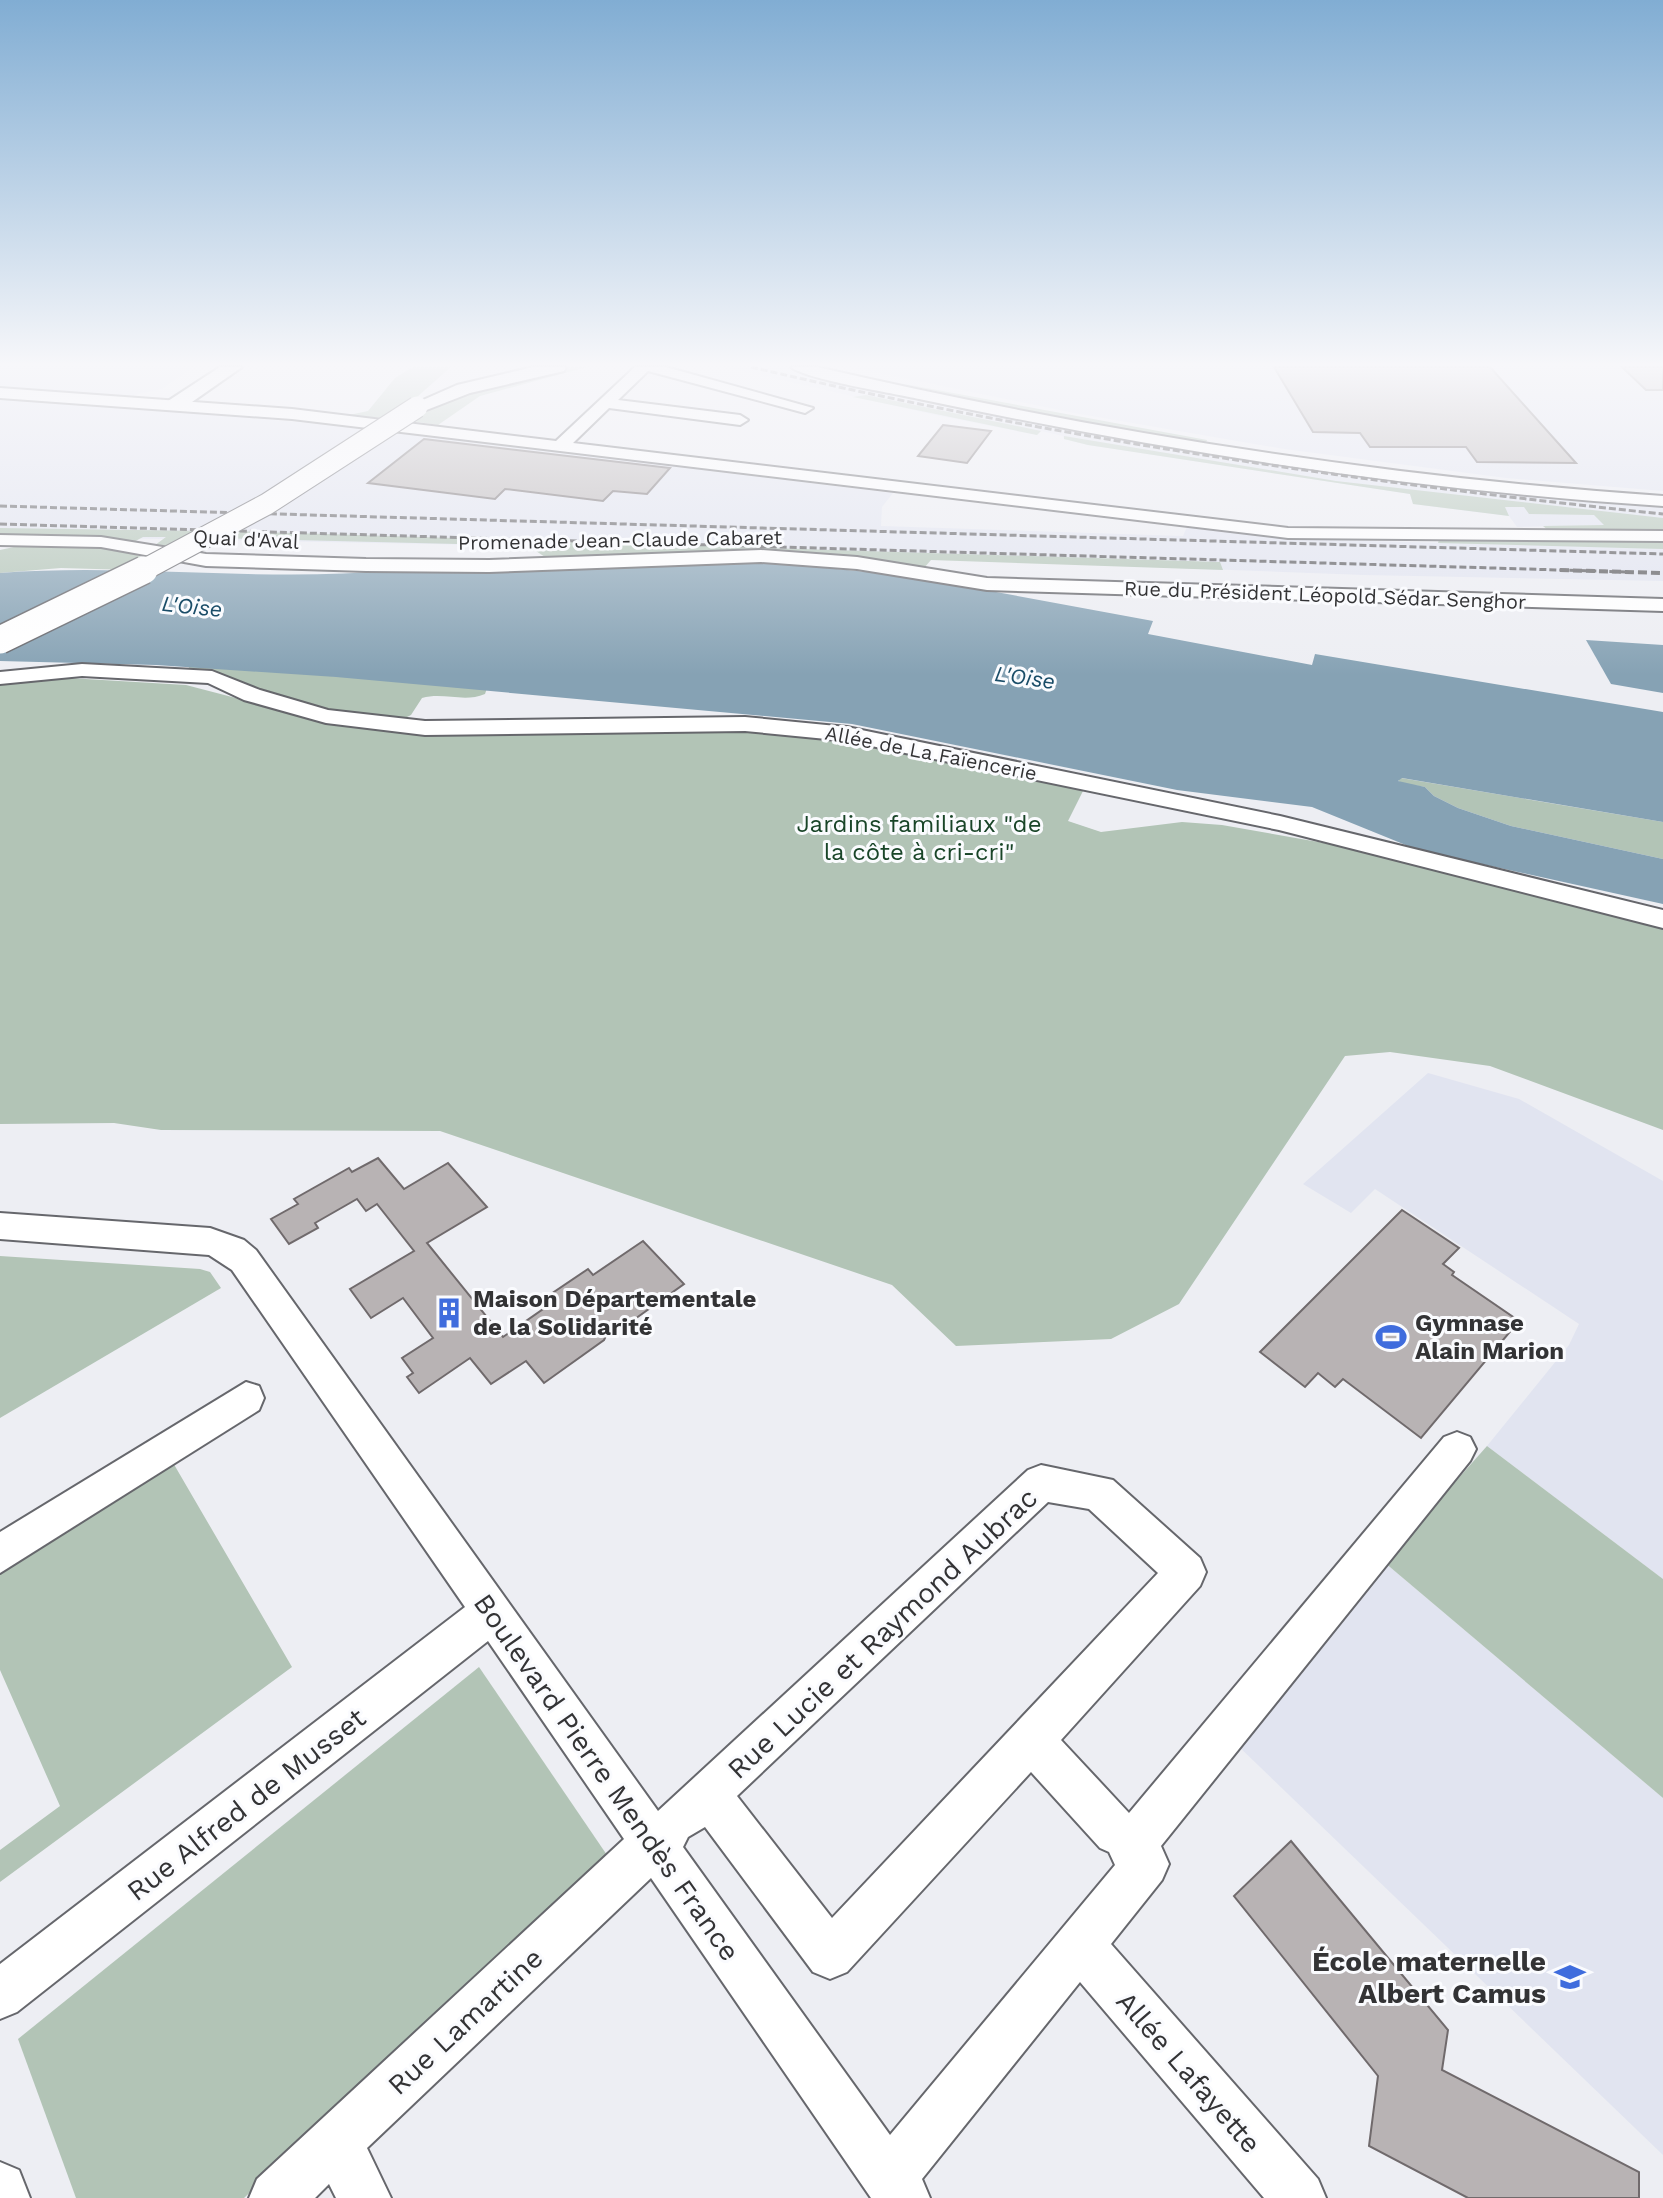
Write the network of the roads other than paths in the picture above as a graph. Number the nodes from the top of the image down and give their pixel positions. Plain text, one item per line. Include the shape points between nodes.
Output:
1 (318, 470) edge
2 (842, 470) edge
3 (1352, 470) edge
4 (1663, 501) edge
5 (1663, 536) edge
6 (0, 540) edge
7 (396, 565) joint
8 (987, 584) joint
9 (1663, 605) edge
10 (0, 640) edge
11 (0, 678) edge
12 (1663, 919) edge
13 (0, 1226) edge
14 (246, 1398) dead end
15 (1457, 1449) dead end
16 (0, 1554) edge
17 (492, 1612) junction
18 (1031, 1740) junction
19 (678, 1821) junction
20 (1116, 1832) dead end
21 (1080, 1945) junction
22 (0, 1995) edge
23 (336, 2142) junction
24 (896, 2188) edge
25 (0, 2189) edge
26 (3, 2198) edge
27 (276, 2198) edge
28 (364, 2198) edge
29 (1299, 2198) edge

1 - 10 main road, bridge via 244,516
2 - 5 street via 1288,533
3 - 4 street
6 - 7 street, Quai d'Aval via 91,541 206,560
7 - 8 street, Promenade Jean-Claude Cabaret via 761,556 857,563
8 - 9 street, Rue du Président Léopold Sédar Senghor
11 - 12 street, Allée de La Faïencerie via 82,670 212,677 252,695 326,716 425,728 745,724 847,734 1280,823
13 - 17 street, Boulevard Pierre Mendès France via 221,1245 244,1260
14 - 16 street
15 - 21 street via 1130,1848 1146,1864
17 - 19 street, Boulevard Pierre Mendès France
17 - 22 street, Rue Alfred de Musset
18 - 19 street, Rue Lucie et Raymond Aubrac via 830,1955
18 - 19 street, Rue Lucie et Raymond Aubrac via 1186,1572 1099,1493 1041,1483
18 - 20 street
19 - 23 street, Rue Lamartine
19 - 24 street, Boulevard Pierre Mendès France
21 - 24 street
21 - 29 street, Allée Lafayette
23 - 27 street, Rue Lamartine
23 - 28 street
25 - 26 street

